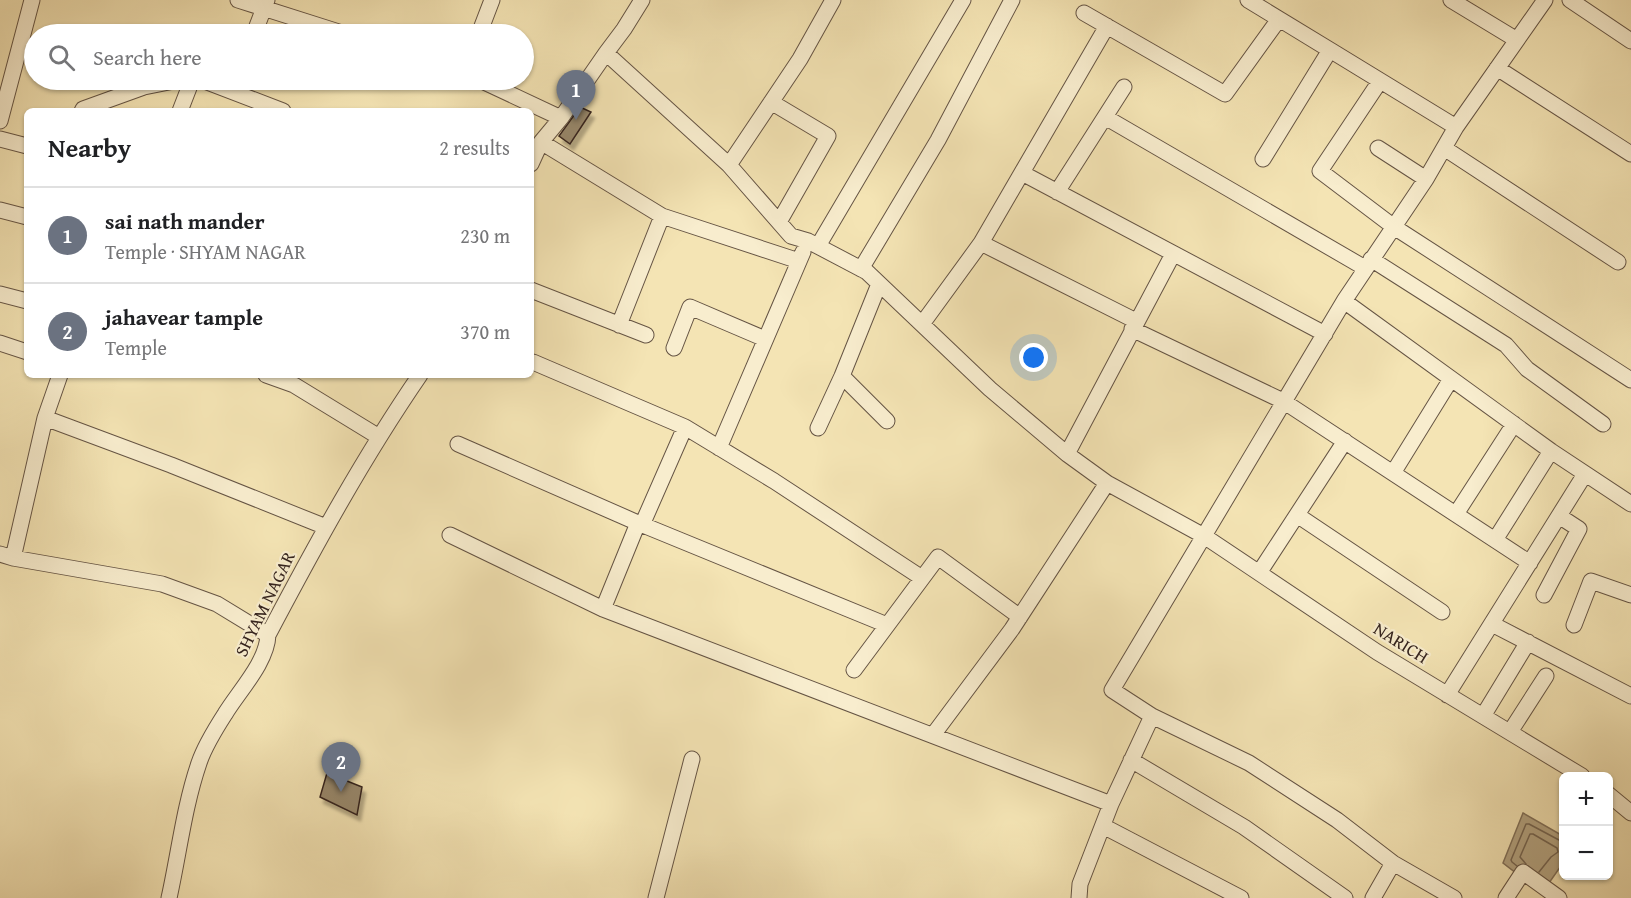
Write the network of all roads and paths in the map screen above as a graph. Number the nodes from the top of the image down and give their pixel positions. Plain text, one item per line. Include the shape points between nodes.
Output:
1 (32, 0) edge
2 (238, 0) edge
3 (492, 0) edge
4 (642, 0) edge
5 (833, 0) edge
6 (963, 0) edge
7 (1012, 0) edge
8 (1248, 0) edge
9 (1451, 0) edge
10 (1545, 0) edge
11 (1570, 0) edge
12 (265, 4) edge
13 (1084, 13) dead end
14 (1279, 19) junction
15 (26, 24) edge
16 (258, 24) edge
17 (318, 24) edge
18 (483, 24) edge
19 (1107, 26) junction
20 (24, 30) edge
21 (1517, 40) junction
22 (1631, 41) edge
23 (1330, 50) junction
24 (606, 53) junction
25 (1497, 68) junction
26 (1380, 81) junction
27 (1124, 87) dead end
28 (136, 90) edge
29 (188, 90) edge
30 (244, 90) edge
31 (501, 90) edge
32 (771, 102) junction
33 (86, 108) edge
34 (181, 108) edge
35 (277, 108) edge
36 (1106, 117) junction
37 (561, 118) junction
38 (0, 121) edge
39 (1456, 127) junction
40 (0, 140) edge
41 (541, 142) junction
42 (24, 145) edge
43 (1378, 148) dead end
44 (1444, 148) junction
45 (1631, 154) edge
46 (534, 158) edge
47 (1263, 159) dead end
48 (729, 165) junction
49 (1022, 173) junction
50 (1426, 179) junction
51 (1057, 192) junction
52 (0, 210) edge
53 (24, 216) edge
54 (662, 216) junction
55 (778, 222) junction
56 (1394, 227) junction
57 (981, 243) junction
58 (813, 244) junction
59 (1173, 254) junction
60 (799, 261) junction
61 (1618, 262) dead end
62 (1368, 263) junction
63 (861, 269) junction
64 (879, 284) junction
65 (534, 291) edge
66 (0, 294) edge
67 (24, 300) edge
68 (1344, 301) junction
69 (619, 324) junction
70 (922, 324) junction
71 (1134, 325) junction
72 (1325, 334) junction
73 (646, 335) dead end
74 (765, 339) junction
75 (0, 343) edge
76 (674, 348) dead end
77 (24, 351) edge
78 (534, 362) edge
79 (842, 376) junction
80 (59, 378) edge
81 (274, 378) edge
82 (418, 378) edge
83 (1451, 379) junction
84 (1631, 380) edge
85 (1283, 401) junction
86 (45, 418) junction
87 (887, 421) dead end
88 (1514, 424) junction
89 (1603, 424) dead end
90 (685, 428) junction
91 (818, 428) dead end
92 (379, 437) junction
93 (1345, 441) junction
94 (458, 444) dead end
95 (719, 448) junction
96 (1551, 450) junction
97 (1067, 454) junction
98 (1393, 473) junction
99 (1585, 474) junction
100 (1107, 483) junction
101 (1631, 504) edge
102 (1456, 514) junction
103 (1297, 515) junction
104 (1559, 516) junction
105 (640, 524) junction
106 (326, 527) junction
107 (450, 535) dead end
108 (1204, 536) junction
109 (1495, 540) junction
110 (7, 556) edge
111 (1530, 563) junction
112 (1259, 573) junction
113 (922, 578) junction
114 (1544, 595) dead end
115 (1631, 595) edge
116 (603, 609) junction
117 (1442, 612) dead end
118 (1020, 617) junction
119 (1492, 624) junction
120 (887, 625) junction
121 (1574, 625) dead end
122 (268, 635) junction
123 (1528, 642) junction
124 (854, 670) dead end
125 (1546, 676) dead end
126 (1448, 694) junction
127 (1631, 696) edge
128 (1152, 716) junction
129 (1483, 716) junction
130 (1510, 732) junction
131 (933, 735) junction
132 (692, 759) dead end
133 (1131, 760) junction
134 (1574, 772) edge
135 (1613, 798) edge
136 (1111, 804) junction
137 (1631, 813) edge
138 (1103, 826) junction
139 (1393, 863) junction
140 (169, 898) edge
141 (656, 898) edge
142 (1079, 898) edge
143 (1241, 898) edge
144 (1345, 898) edge
145 (1373, 898) edge
146 (1454, 898) edge
147 (1506, 898) edge
148 (1558, 898) edge

1 - 15 street
2 - 12 street
3 - 18 street
4 - 24 street
5 - 32 street
6 - 58 street
7 - 63 street via 938,140
8 - 14 street
9 - 21 street
10 - 21 street
11 - 22 street
12 - 16 street
12 - 17 street
13 - 19 street
14 - 19 street via 1225,94
14 - 23 street
19 - 49 street
20 - 38 street
21 - 25 street
23 - 26 street
23 - 47 street
24 - 37 street
24 - 48 street, NARICH
25 - 39 street
25 - 45 street
26 - 39 street
26 - 56 street via 1320,171
27 - 36 street
28 - 33 street
29 - 34 street
30 - 35 street
31 - 37 street
32 - 48 street
32 - 55 street via 828,136
36 - 51 street
36 - 62 street
37 - 41 street
39 - 44 street
40 - 42 street
41 - 46 street
41 - 54 street
43 - 50 street
44 - 50 street
44 - 61 street
48 - 55 street, NARICH
49 - 51 street
49 - 57 street
50 - 56 street
51 - 59 street
52 - 53 street
54 - 60 street
54 - 69 street
55 - 58 street, NARICH via 791,236
56 - 62 street
56 - 84 street
57 - 70 street
57 - 71 street
58 - 60 street
58 - 63 street, NARICH
59 - 71 street
59 - 72 street
60 - 74 street
62 - 68 street
62 - 89 street via 1506,345 1527,369
63 - 64 street, NARICH
64 - 70 street, NARICH
64 - 79 street
65 - 69 street
66 - 67 street
68 - 72 street
68 - 83 street
69 - 73 street
70 - 97 street, NARICH via 990,389
71 - 85 street
71 - 97 street
72 - 85 street
74 - 76 street via 690,307
74 - 95 street
75 - 77 street
78 - 90 street
79 - 87 street
79 - 91 street
80 - 86 street
81 - 92 street via 294,385
82 - 92 street, SHYAM NAGAR
83 - 88 street
83 - 98 street
85 - 93 street
85 - 108 street
86 - 106 street
86 - 110 street
88 - 96 street
88 - 102 street
90 - 95 street
90 - 105 street
92 - 106 street, SHYAM NAGAR
93 - 98 street
93 - 103 street
94 - 105 street
95 - 113 street
96 - 99 street
96 - 109 street
97 - 100 street, NARICH
98 - 102 street
99 - 101 street
99 - 104 street
100 - 108 street, NARICH
100 - 118 street
102 - 109 street
103 - 112 street
103 - 117 street
104 - 111 street
104 - 114 street via 1579,529
105 - 116 street
105 - 120 street
106 - 122 street, SHYAM NAGAR
107 - 116 street
108 - 112 street, NARICH
108 - 128 street via 1112,690
109 - 111 street
110 - 122 street via 162,584 217,604
111 - 119 street
112 - 126 street, NARICH
113 - 118 street via 938,557
113 - 120 street
115 - 121 street via 1591,581
116 - 131 street
118 - 131 street
119 - 123 street
119 - 126 street
120 - 124 street
122 - 140 street, SHYAM NAGAR via 263,657 224,715 200,762
123 - 127 street
123 - 129 street
125 - 130 street
126 - 129 street, NARICH
128 - 133 street
128 - 139 street via 1249,763 1337,820
129 - 130 street, NARICH
130 - 134 street, NARICH
131 - 136 street
132 - 141 street
133 - 136 street
133 - 144 street via 1244,827
135 - 137 street
136 - 138 street
138 - 142 street via 1080,884
138 - 143 street
139 - 145 street
139 - 146 street
147 - 148 street via 1523,872

